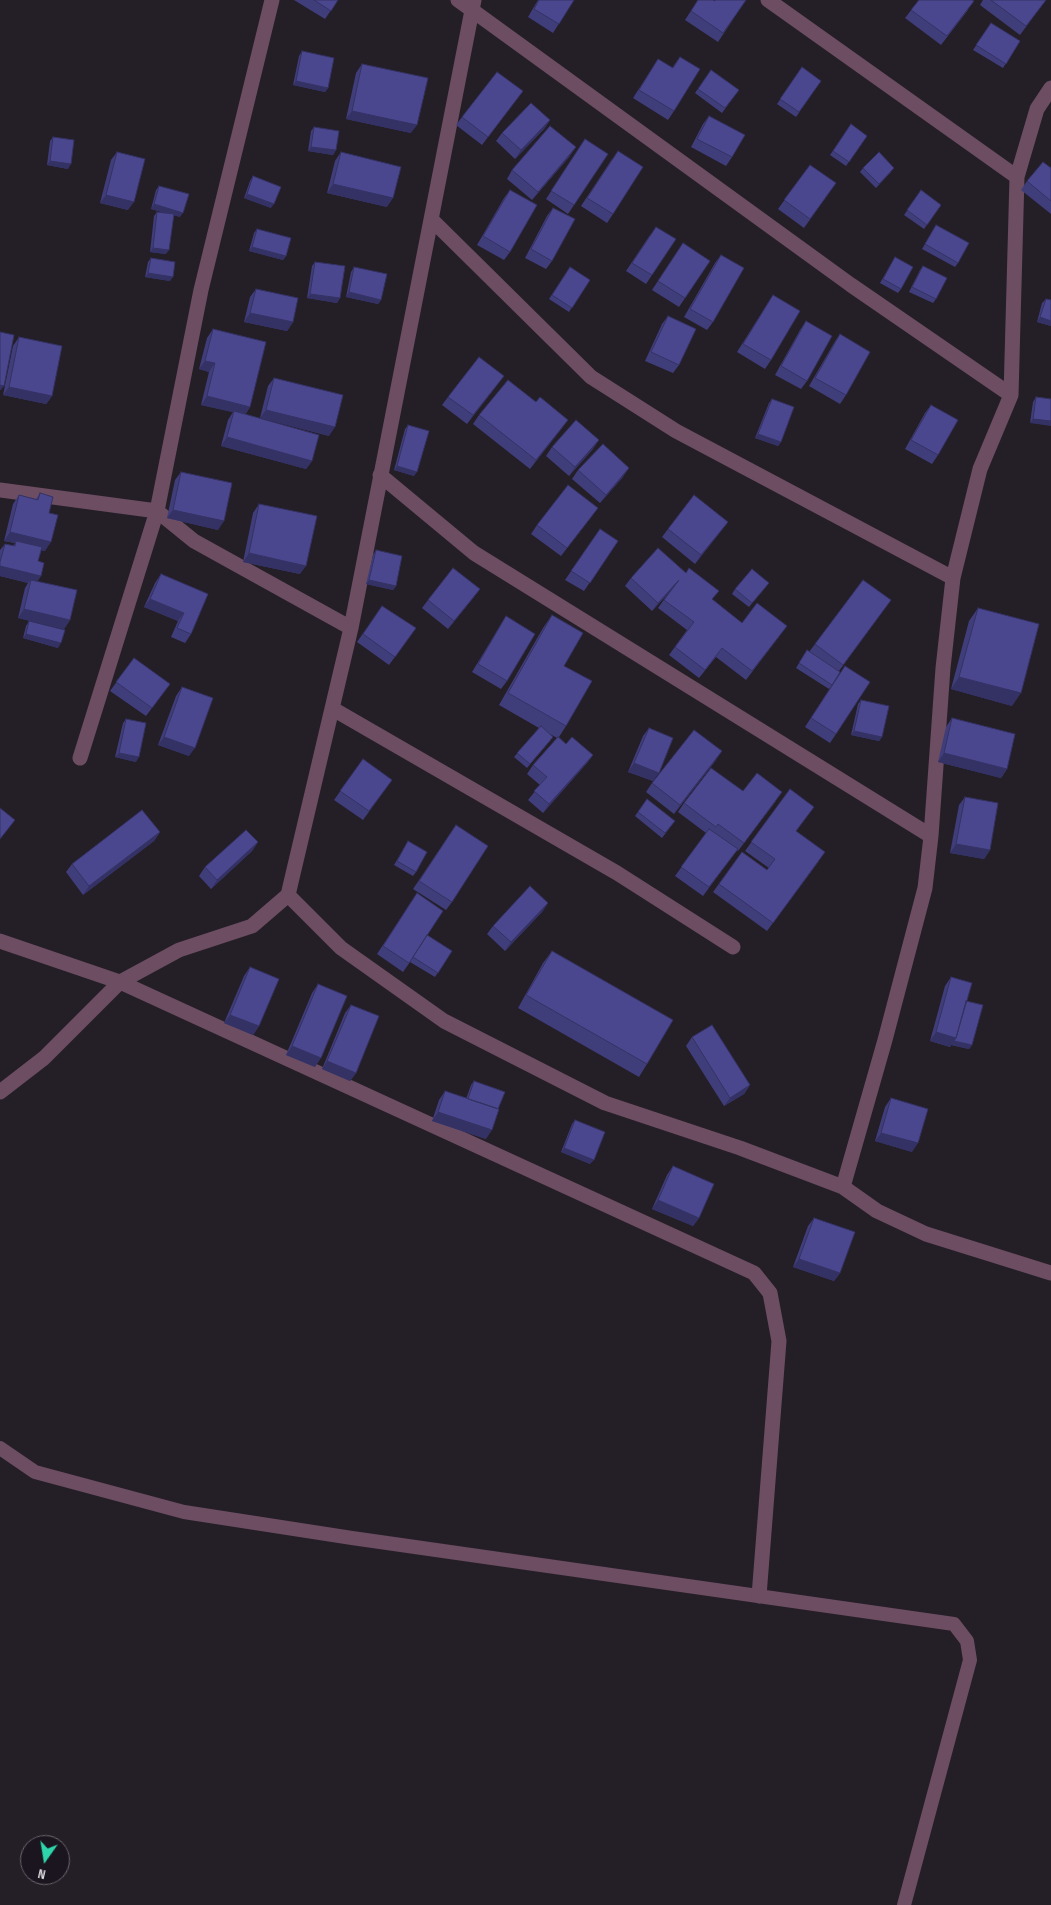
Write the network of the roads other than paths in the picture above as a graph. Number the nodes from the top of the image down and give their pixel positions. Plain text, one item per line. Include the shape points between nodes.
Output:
1 (272, 0) edge
2 (458, 0) edge
3 (768, 0) edge
4 (473, 4) edge
5 (1051, 88) edge
6 (1017, 177) junction
7 (432, 219) junction
8 (1011, 396) junction
9 (380, 476) junction
10 (0, 490) edge
11 (157, 511) junction
12 (952, 578) junction
13 (351, 628) junction
14 (333, 710) junction
15 (80, 758) dead end
16 (931, 836) junction
17 (288, 895) junction
18 (0, 940) edge
19 (734, 948) dead end
20 (120, 982) junction
21 (0, 1092) edge
22 (843, 1187) junction
23 (1051, 1273) edge
24 (0, 1448) edge
25 (759, 1596) junction
26 (904, 1905) edge

1 - 11 street via 201,290
2 - 4 street
3 - 6 street
4 - 7 street
4 - 8 street via 851,284
5 - 6 street via 1037,110
6 - 8 street
7 - 9 street
7 - 12 street via 591,377 676,431
8 - 12 street via 980,469
9 - 13 street
9 - 16 street via 474,553
10 - 11 street
11 - 13 street via 194,542
11 - 15 street
12 - 16 street via 942,668
13 - 14 street
14 - 17 street
14 - 19 street via 617,873
16 - 22 street via 922,897
17 - 20 street via 252,926 179,950
17 - 22 street via 341,948 444,1020 605,1103
18 - 20 street
20 - 21 street via 44,1058
20 - 25 street via 754,1273 770,1293 779,1341
22 - 23 street via 877,1211 926,1234
24 - 25 lane via 35,1472 184,1512
25 - 26 lane via 954,1624 967,1641 970,1660

